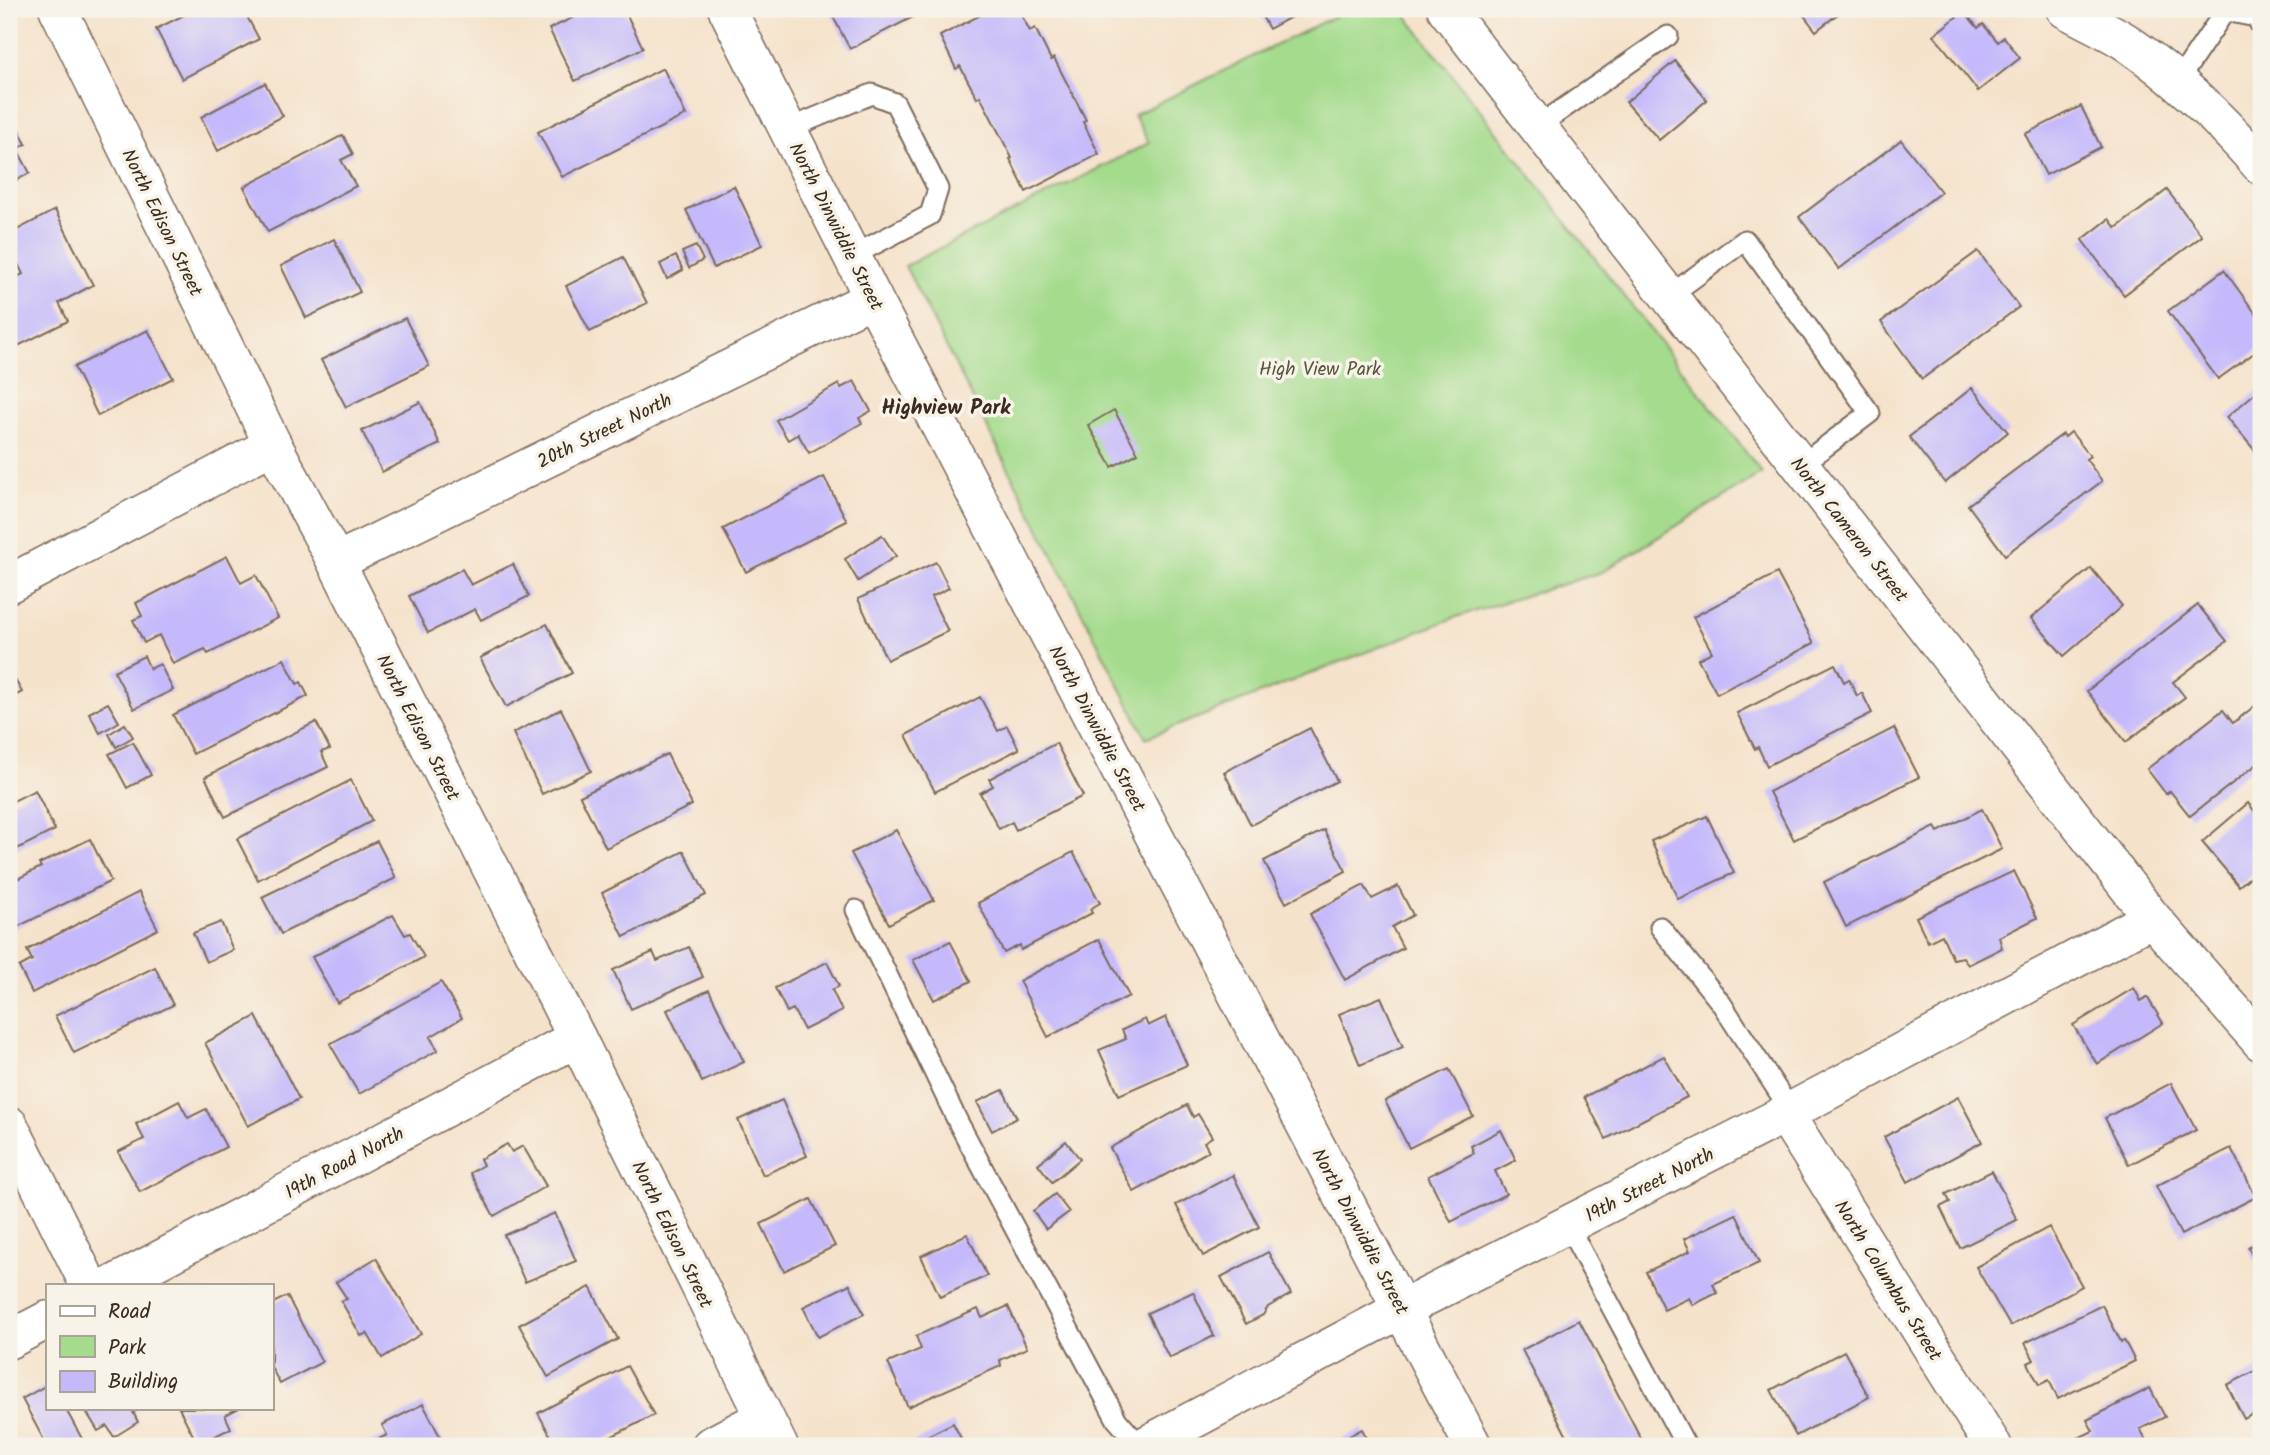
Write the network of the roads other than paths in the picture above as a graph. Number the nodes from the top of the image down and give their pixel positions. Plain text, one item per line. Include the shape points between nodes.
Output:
1 (58, 9) edge
2 (727, 9) edge
3 (1446, 9) edge
4 (2065, 9) edge
5 (2261, 26) edge
6 (1668, 36) dead end
7 (2178, 81) junction
8 (1538, 126) junction
9 (788, 129) junction
10 (2261, 166) edge
11 (852, 256) junction
12 (1669, 296) junction
13 (873, 298) junction
14 (272, 445) junction
15 (1801, 465) junction
16 (336, 562) junction
17 (9, 583) edge
18 (856, 910) dead end
19 (2152, 918) junction
20 (1660, 927) dead end
21 (2260, 1036) edge
22 (577, 1038) junction
23 (1788, 1113) junction
24 (9, 1125) edge
25 (1568, 1226) junction
26 (88, 1284) edge
27 (114, 1284) edge
28 (1402, 1309) junction
29 (46, 1321) edge
30 (9, 1340) edge
31 (771, 1432) edge
32 (710, 1446) edge
33 (1142, 1446) edge
34 (1473, 1446) edge
35 (1686, 1446) edge
36 (1993, 1446) edge

1 - 14 street, North Edison Street
2 - 9 street, North Dinwiddie Street
3 - 8 street, North Cameron Street
4 - 7 street via 2125,41
5 - 7 lane via 2256,17 2225,11
6 - 8 lane
7 - 10 street
8 - 12 street, North Cameron Street
9 - 11 street, North Dinwiddie Street
9 - 11 lane via 872,94 895,103 938,189 930,215
11 - 13 street, North Dinwiddie Street
12 - 15 street, North Cameron Street
12 - 15 lane via 1745,240 1870,413
13 - 16 street, 20th Street North
13 - 28 street, North Dinwiddie Street
14 - 16 street, North Edison Street
14 - 17 street
15 - 19 street, North Cameron Street
16 - 22 street, North Edison Street
18 - 33 lane via 952,1110 1117,1420
19 - 21 street, North Cameron Street
19 - 23 street, 19th Street North
20 - 23 lane via 1721,1003
22 - 27 street, 19th Road North
22 - 31 street, North Edison Street
23 - 25 street, 19th Street North
23 - 36 street, North Columbus Street
24 - 26 street
25 - 28 street, 19th Street North
25 - 35 lane
28 - 33 street, 19th Street North
28 - 34 street, North Dinwiddie Street
29 - 30 street
31 - 32 street

